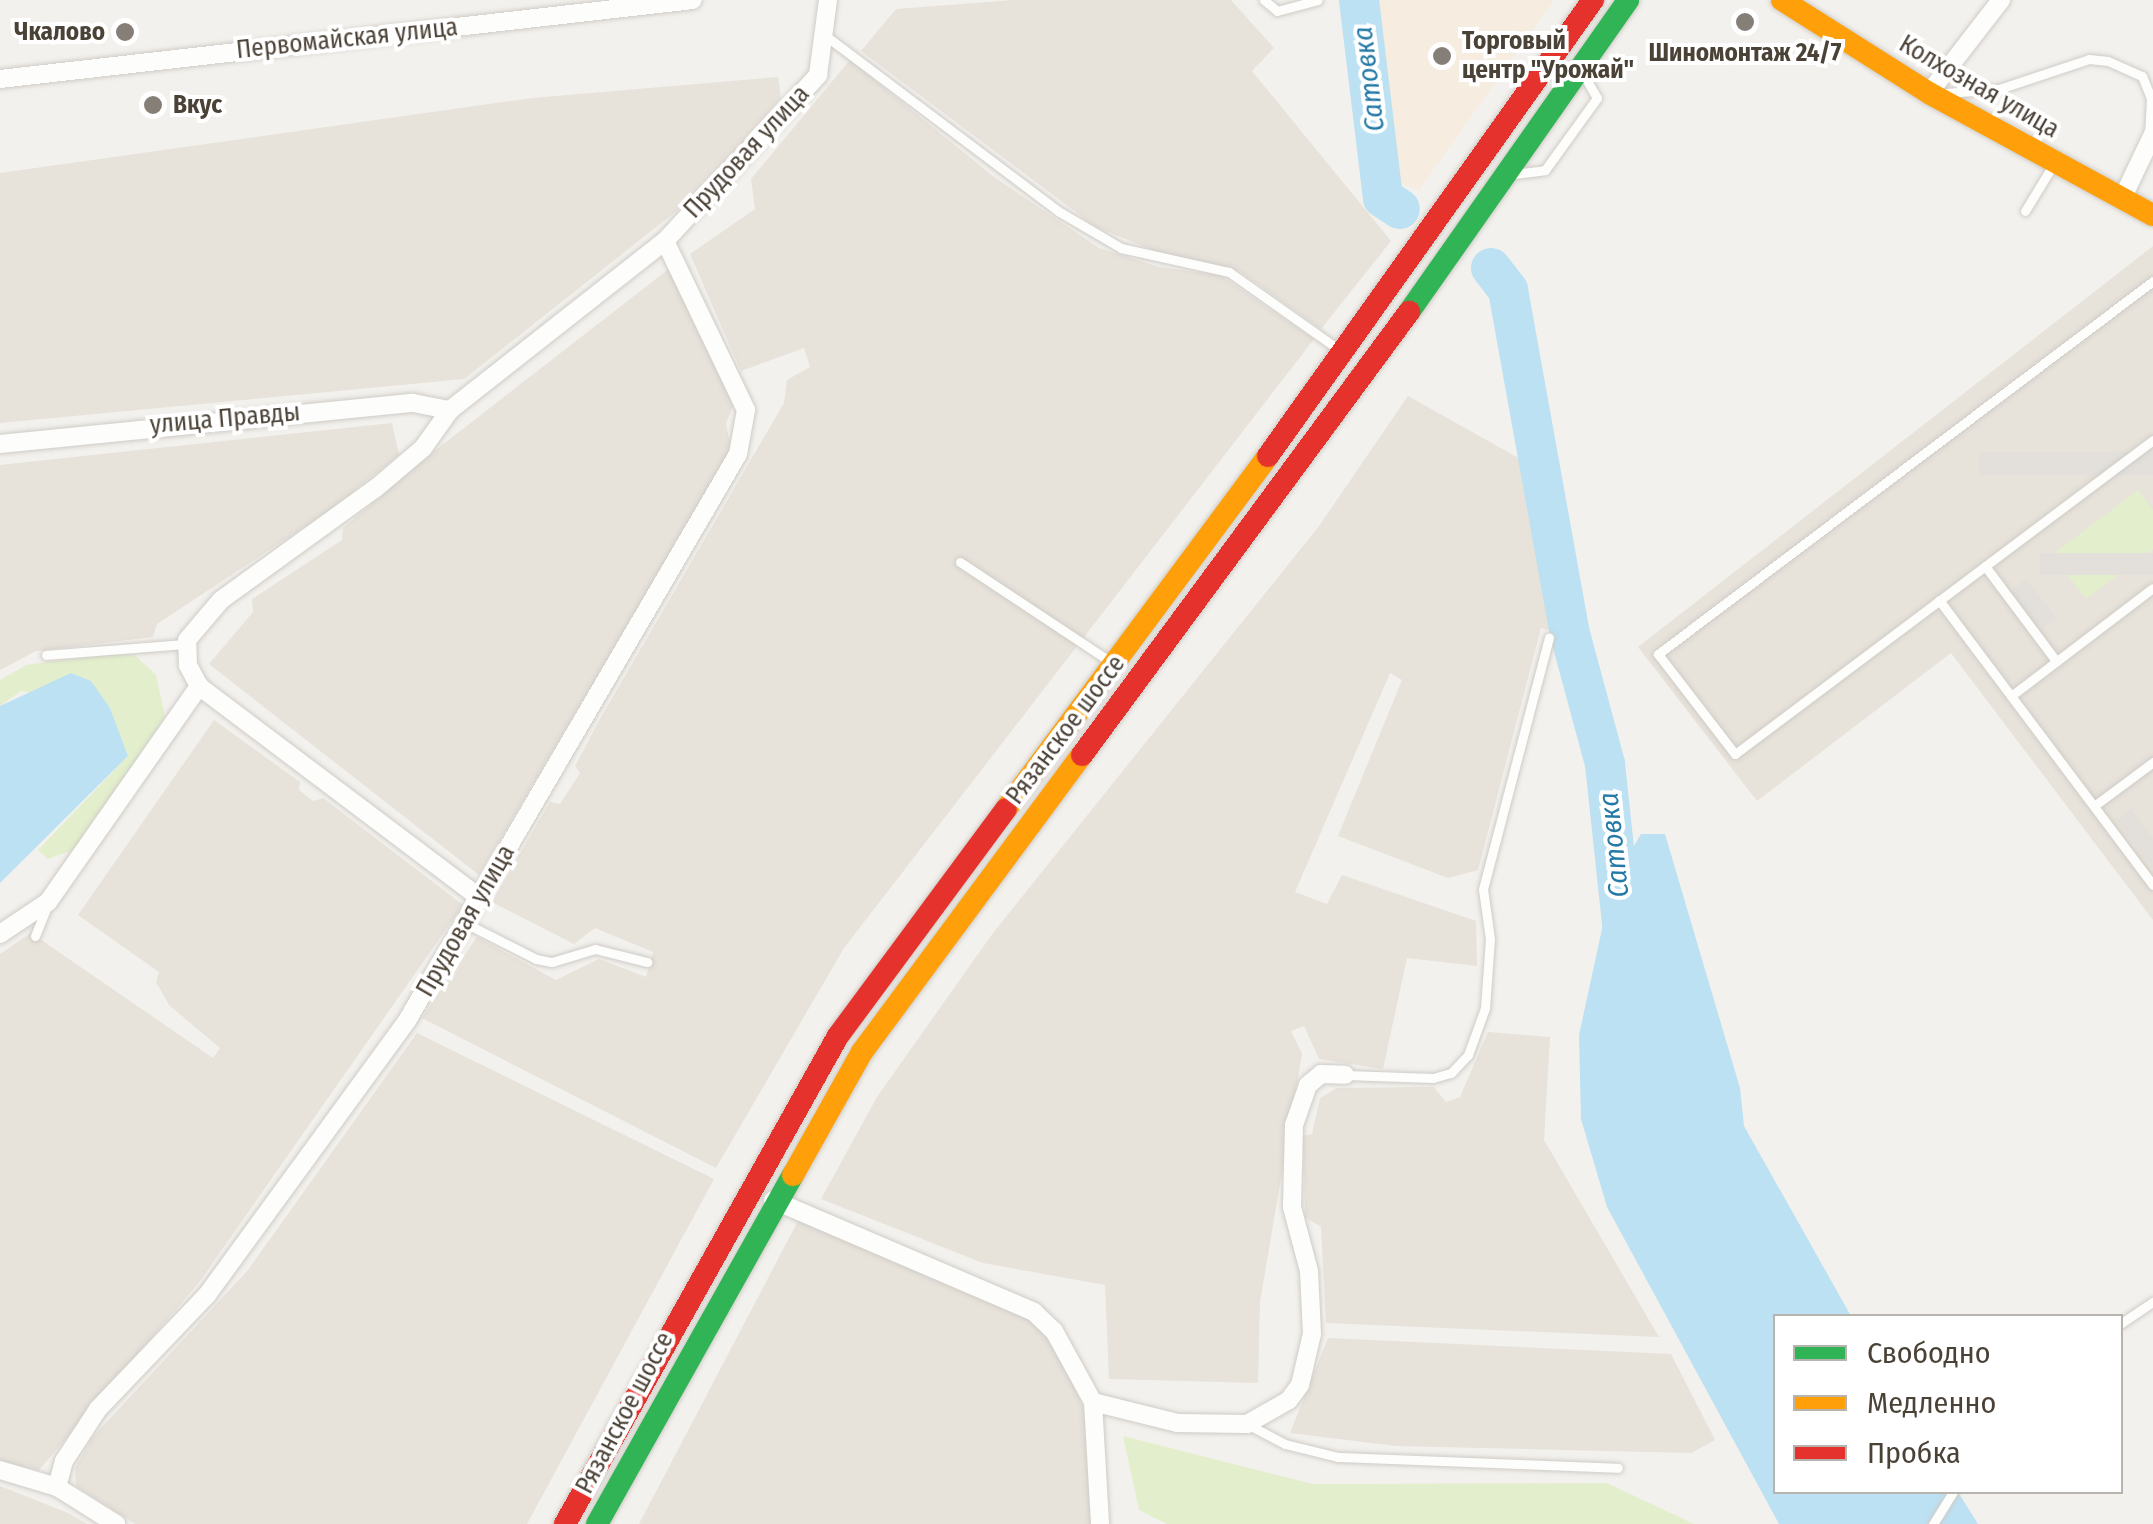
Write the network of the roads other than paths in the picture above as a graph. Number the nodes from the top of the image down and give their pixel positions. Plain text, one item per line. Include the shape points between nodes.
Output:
1 (693, 0) edge
2 (828, 0) edge
3 (1264, 0) edge
4 (1318, 0) edge
5 (1593, 0) edge
6 (1628, 0) edge
7 (1782, 0) edge
8 (2001, 0) edge
9 (826, 36) junction
10 (0, 78) edge
11 (1929, 94) junction
12 (2151, 138) edge
13 (2055, 162) junction
14 (2122, 199) junction
15 (2026, 210) dead end
16 (2153, 216) edge
17 (664, 242) junction
18 (2153, 281) edge
19 (1344, 354) junction
20 (450, 410) junction
21 (2153, 440) edge
22 (0, 444) edge
23 (960, 562) dead end
24 (1984, 566) junction
25 (2153, 588) edge
26 (1939, 600) junction
27 (1549, 638) dead end
28 (187, 644) junction
29 (46, 655) dead end
30 (1112, 662) junction
31 (2056, 662) junction
32 (199, 686) junction
33 (2011, 696) junction
34 (2153, 762) edge
35 (2094, 806) junction
36 (2153, 885) edge
37 (480, 898) junction
38 (48, 902) junction
39 (467, 924) junction
40 (0, 934) edge
41 (35, 936) dead end
42 (647, 962) dead end
43 (1345, 1075) joint
44 (774, 1200) junction
45 (2153, 1302) edge
46 (2123, 1322) edge
47 (1093, 1402) junction
48 (1247, 1424) junction
49 (1618, 1468) dead end
50 (0, 1470) edge
51 (57, 1487) junction
52 (1952, 1494) edge
53 (116, 1524) edge
54 (565, 1524) edge
55 (597, 1524) edge
56 (1100, 1524) edge
57 (1933, 1524) edge

1 - 10 street, Первомайская улица
2 - 9 street, Прудовая улица
3 - 4 lane via 1277,11
5 - 19 main road, Рязанское шоссе
6 - 44 main road, Рязанское шоссе via 862,1052
7 - 11 main road, Колхозная улица
8 - 11 street
9 - 17 street, Прудовая улица via 824,62 808,88
9 - 19 lane via 1058,211 1121,248 1228,272
11 - 12 lane via 1999,89 2089,59 2108,61 2142,76
11 - 13 main road, Колхозная улица
12 - 14 street
13 - 14 main road, Колхозная улица
13 - 15 lane
14 - 16 main road, Колхозная улица
17 - 20 street, Прудовая улица
17 - 37 street, Прудовая улица via 746,410 738,454
18 - 26 lane via 1658,654 1735,754
19 - 30 main road, Рязанское шоссе
20 - 22 street, улица Правды via 413,403
20 - 28 street, Прудовая улица via 424,448 221,600
21 - 24 lane
23 - 30 lane
24 - 26 lane
24 - 31 lane
25 - 31 lane
26 - 33 lane
27 - 43 lane via 1483,889 1490,939 1484,1008 1468,1055 1450,1073 1433,1078
28 - 29 lane
28 - 32 street
30 - 54 main road, Рязанское шоссе via 838,1036
31 - 33 lane
32 - 37 street
32 - 38 street
33 - 35 lane
34 - 35 lane
35 - 36 lane
37 - 39 street, Прудовая улица
38 - 40 street
38 - 41 lane
39 - 42 lane via 552,962 595,950
39 - 51 street, Прудовая улица via 408,1019 207,1294 98,1410 64,1461
43 - 48 street via 1321,1074 1308,1084 1289,1164 1309,1271 1309,1358 1288,1400
44 - 47 street via 1034,1312 1054,1332
44 - 55 main road, Рязанское шоссе
45 - 46 lane
47 - 48 street via 1178,1424
47 - 56 street via 1102,1461
48 - 49 lane via 1285,1444 1338,1457
50 - 51 street
51 - 53 street
52 - 57 lane

